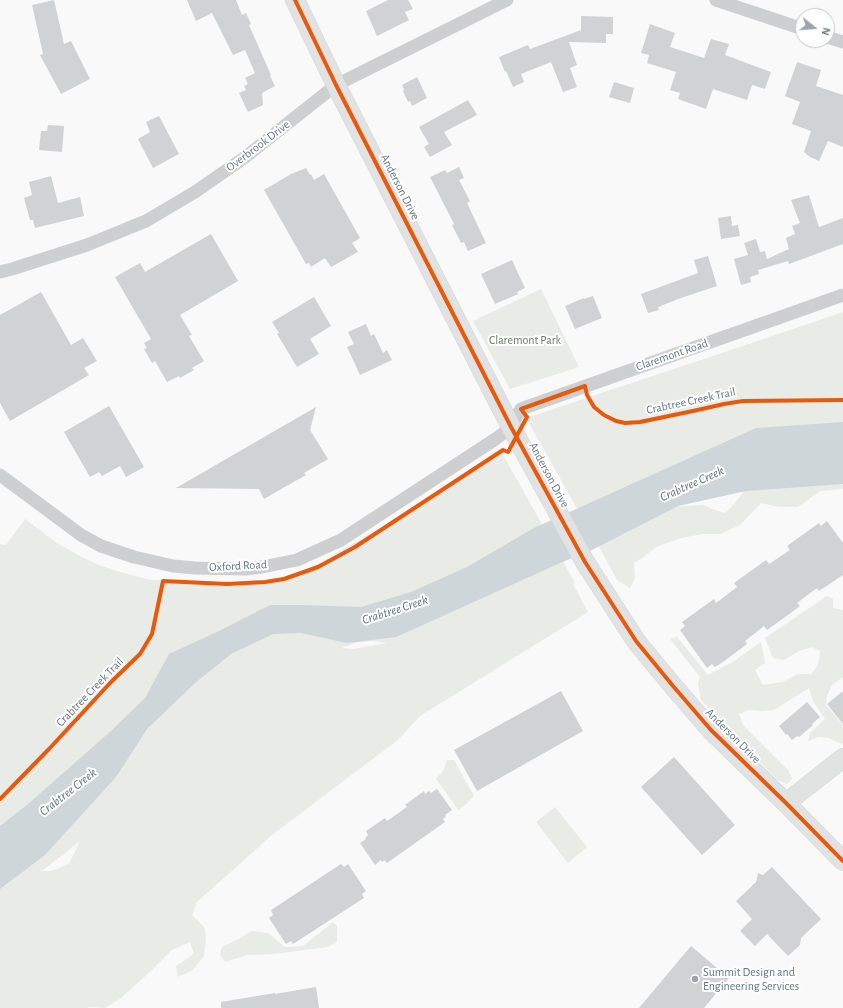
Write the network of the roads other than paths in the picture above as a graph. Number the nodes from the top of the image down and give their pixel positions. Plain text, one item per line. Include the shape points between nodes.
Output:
1 (295, 0) edge
2 (507, 0) edge
3 (716, 0) edge
4 (795, 26) edge
5 (336, 85) junction
6 (0, 272) edge
7 (843, 295) edge
8 (511, 427) junction
9 (0, 475) edge
10 (843, 758) edge
11 (786, 803) junction
12 (843, 861) edge

1 - 5 street, Anderson Drive
2 - 5 street, Overbrook Drive
3 - 4 street
5 - 6 street, Overbrook Drive via 244,158 195,192 146,221 87,245
5 - 8 street, Anderson Drive
7 - 8 street, Claremont Road via 521,409
8 - 9 street, Oxford Road via 341,540 297,560 262,567 173,566 101,546 81,535
8 - 11 street, Anderson Drive via 585,562 636,641 711,730
10 - 11 street
11 - 12 street, Anderson Drive

